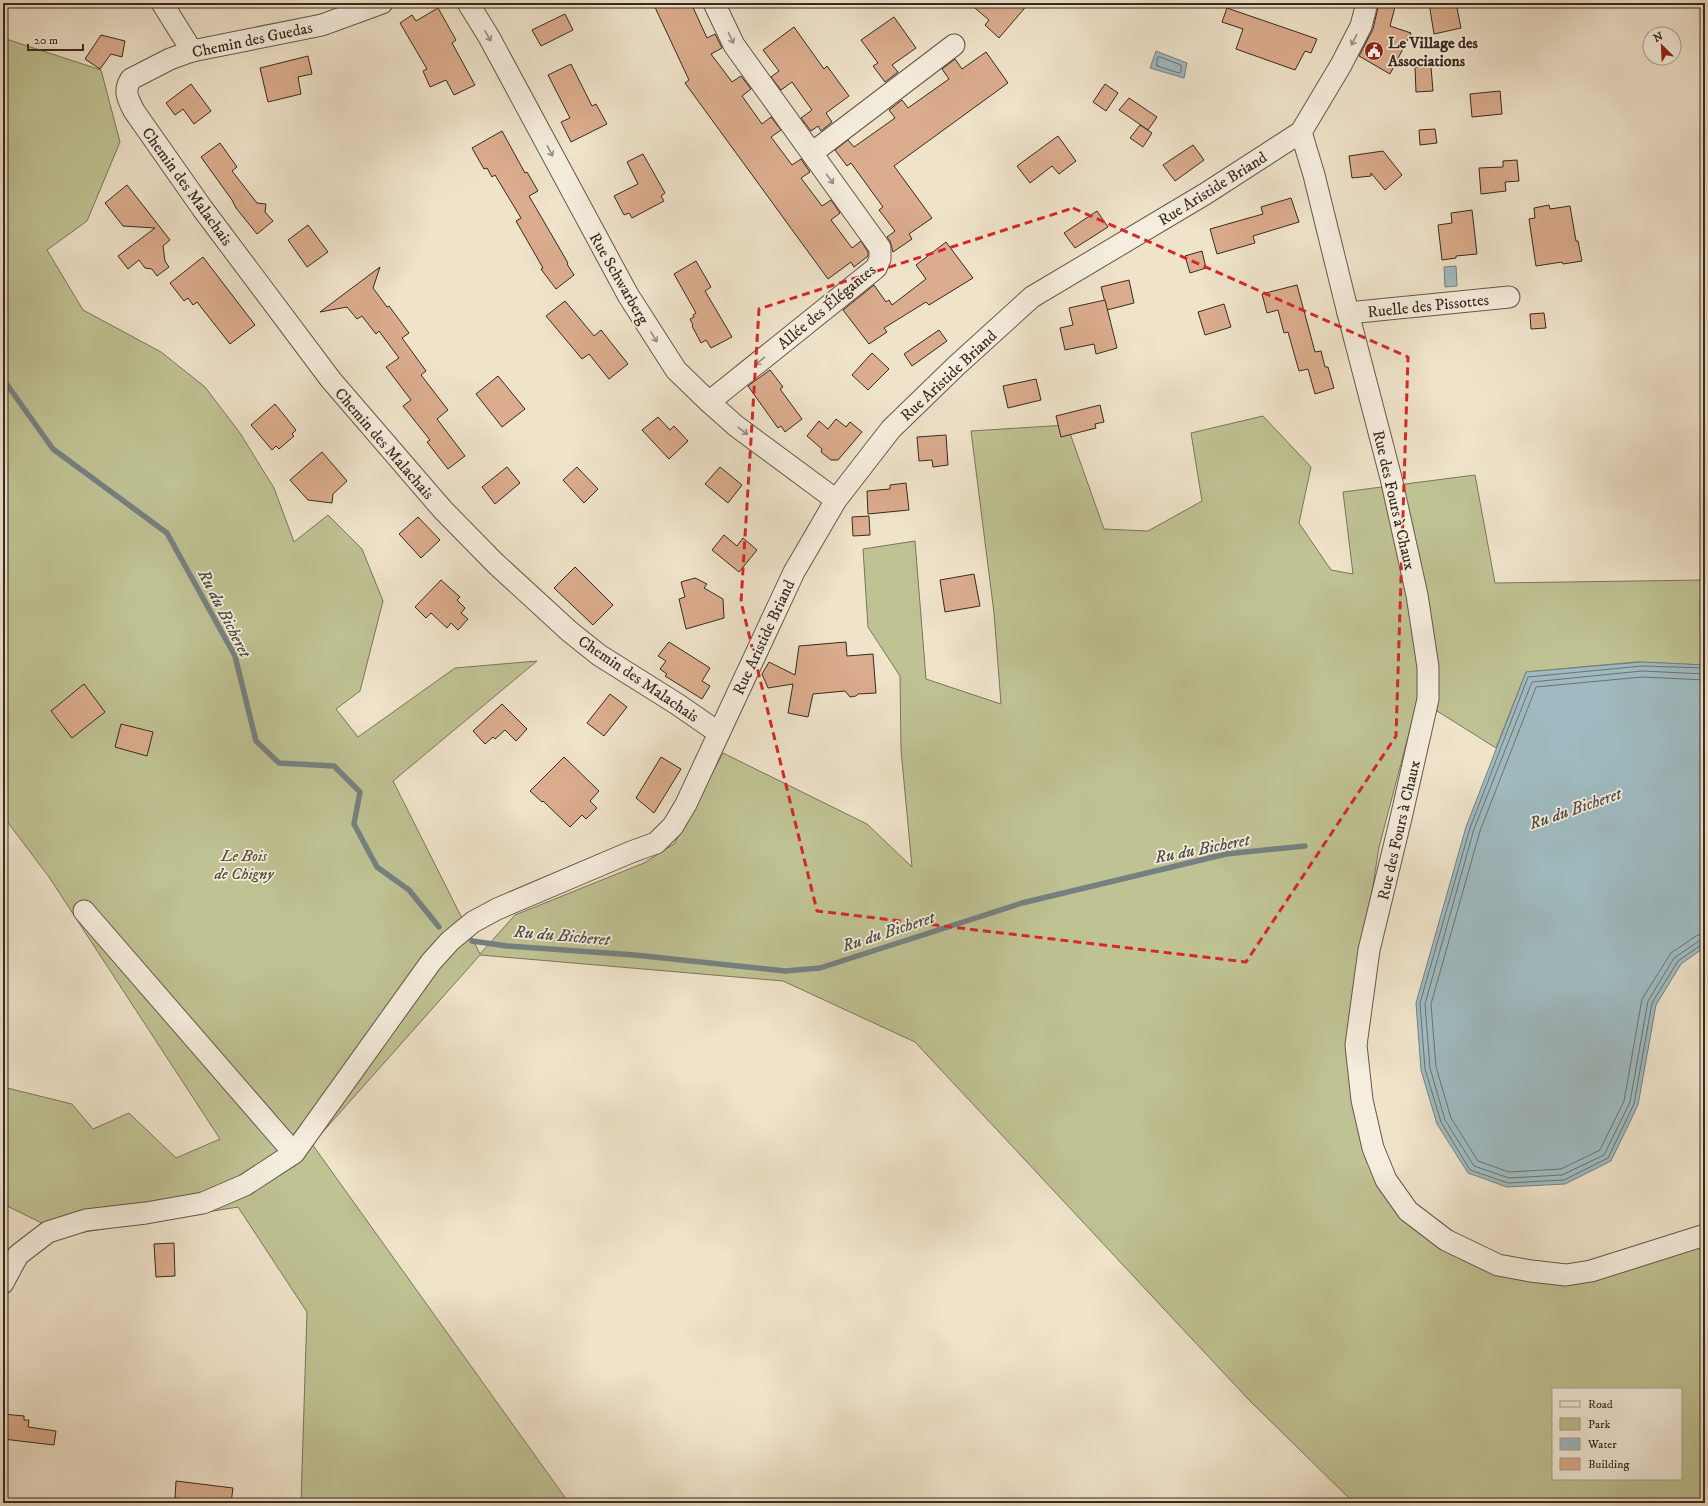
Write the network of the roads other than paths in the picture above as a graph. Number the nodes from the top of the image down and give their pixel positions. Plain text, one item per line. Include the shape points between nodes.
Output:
1 (162, 3) edge
2 (382, 3) edge
3 (468, 3) edge
4 (714, 3) edge
5 (1366, 3) edge
6 (954, 45) dead end
7 (192, 50) junction
8 (127, 85) joint
9 (1301, 132) junction
10 (812, 153) junction
11 (1509, 297) dead end
12 (1348, 313) junction
13 (708, 402) junction
14 (836, 500) junction
15 (719, 733) junction
16 (84, 911) dead end
17 (294, 1153) junction
18 (1705, 1235) edge
19 (3, 1283) edge

1 - 7 street
2 - 7 street, Chemin des Guedas via 322,25
3 -> 13 street, Rue Schwarberg via 493,44 628,295 676,370
4 -> 10 street, Allée des Élégantes via 734,46
5 -> 9 street via 1361,26
6 - 10 street
7 - 8 street, Chemin des Guedas via 141,73
8 - 15 street, Chemin des Malachais via 126,93 134,111 207,214 331,380 443,510 500,568 569,631 599,655
9 - 12 street, Rue des Fours à Chaux
9 - 14 street, Rue Aristide Briand via 1205,194 1032,297 891,429
10 -> 13 street, Allée des Élégantes via 880,248 880,259 876,268
11 - 12 street, Ruelle des Pissottes
12 - 18 street, Rue des Fours à Chaux via 1391,478 1417,595 1428,667 1428,700 1369,950 1356,1045 1362,1100 1373,1148 1386,1180 1408,1211 1446,1240 1498,1265 1566,1275 1591,1271
13 -> 14 street, Rue Schwarberg via 736,426
14 - 15 street, Rue Aristide Briand via 794,572
15 - 17 street, Rue Aristide Briand via 686,804 673,826 656,843 497,909 473,922 450,941 431,962
16 - 17 street
17 - 19 street via 245,1185 203,1203 86,1220 48,1232 18,1255

